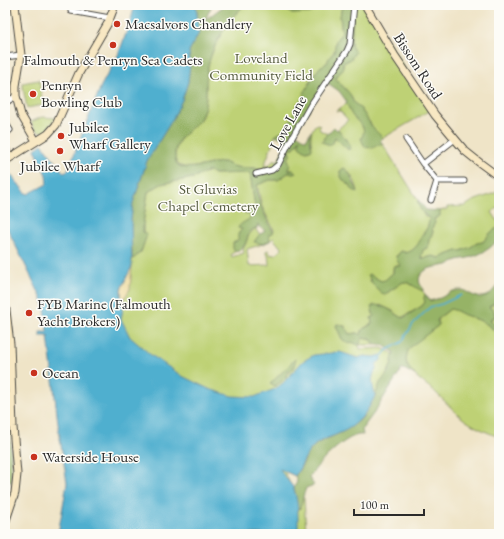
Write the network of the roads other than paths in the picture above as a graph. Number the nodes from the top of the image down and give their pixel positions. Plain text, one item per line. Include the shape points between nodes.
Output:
1 (15, 5) edge
2 (115, 5) edge
3 (354, 5) edge
4 (365, 5) edge
5 (71, 11) dead end
6 (110, 18) junction
7 (21, 55) junction
8 (5, 56) edge
9 (16, 96) junction
10 (5, 103) edge
11 (5, 122) edge
12 (5, 134) edge
13 (406, 139) dead end
14 (454, 139) junction
15 (36, 141) junction
16 (5, 161) edge
17 (423, 164) junction
18 (256, 174) dead end
19 (499, 177) edge
20 (437, 181) junction
21 (464, 181) dead end
22 (431, 200) dead end
23 (5, 302) edge
24 (6, 519) edge

1 - 7 main road
2 - 6 main road
3 - 18 street, Love Lane via 347,51 310,106 278,165 272,170
4 - 14 main road, Bissom Road via 402,66
5 - 6 street
6 - 15 main road via 79,73 56,125 48,134
7 - 8 street
7 - 9 main road
9 - 10 street
9 - 15 main road via 22,115
11 - 12 street via 10,130
13 - 17 street
14 - 17 street
14 - 19 main road, Bissom Road via 474,159
15 - 16 main road
17 - 20 street
20 - 21 street
20 - 22 street
23 - 24 main road via 10,344 17,474 16,490

